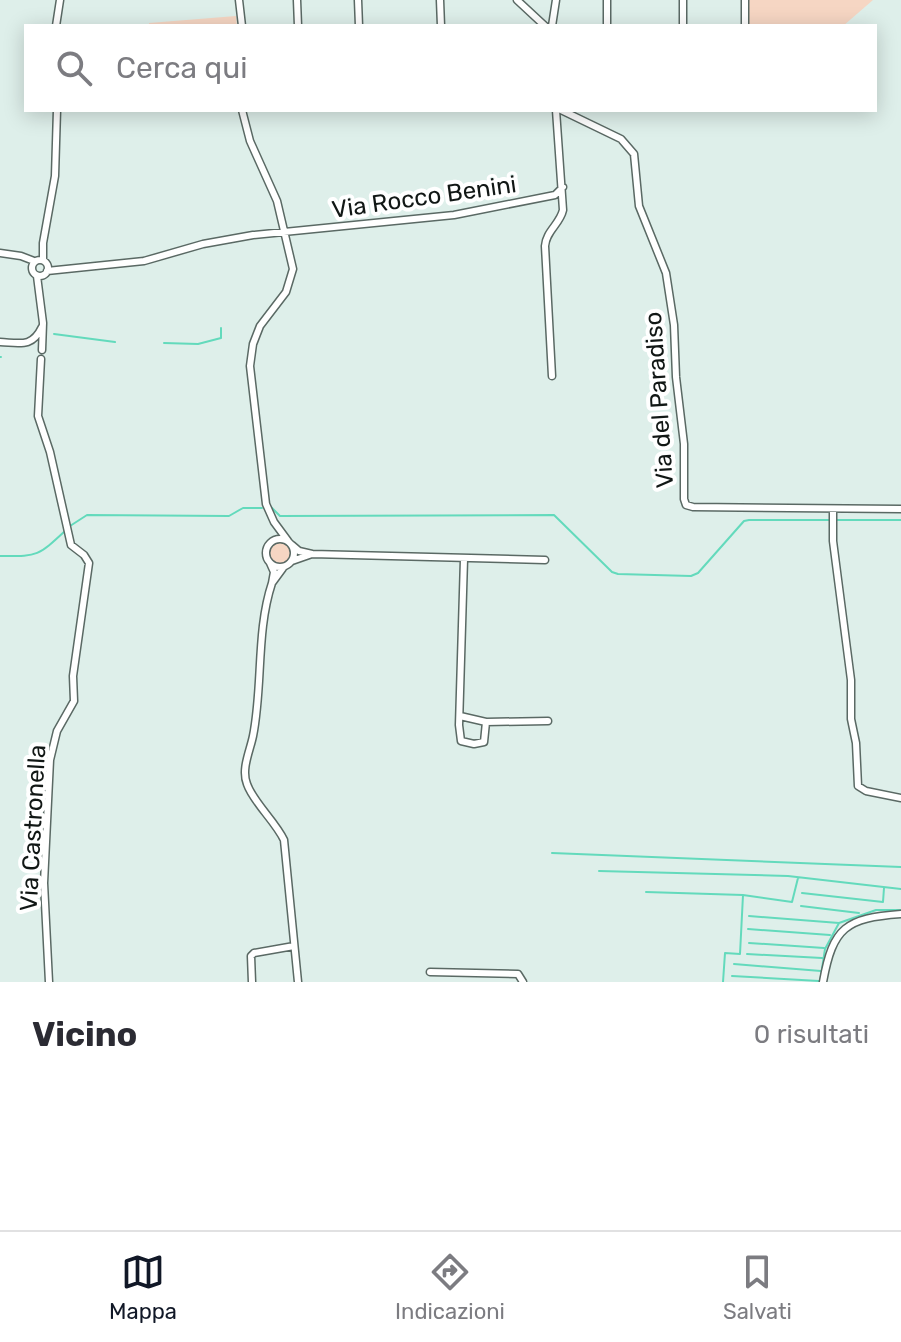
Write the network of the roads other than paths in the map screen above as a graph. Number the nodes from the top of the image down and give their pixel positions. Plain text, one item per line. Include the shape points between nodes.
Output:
1 (60, 0) edge
2 (239, 0) edge
3 (297, 0) edge
4 (358, 0) edge
5 (440, 0) edge
6 (517, 0) edge
7 (556, 0) edge
8 (607, 0) edge
9 (683, 0) edge
10 (745, 0) edge
11 (56, 24) edge
12 (242, 24) edge
13 (298, 24) edge
14 (359, 24) edge
15 (441, 24) edge
16 (543, 24) edge
17 (552, 24) edge
18 (607, 24) edge
19 (683, 24) edge
20 (745, 24) edge
21 (57, 112) edge
22 (244, 112) edge
23 (559, 112) edge
24 (563, 112) edge
25 (563, 187) junction
26 (286, 232) junction
27 (0, 253) edge
28 (39, 265) junction
29 (43, 323) junction
30 (0, 342) edge
31 (552, 376) dead end
32 (901, 509) edge
33 (833, 512) junction
34 (274, 522) junction
35 (273, 540) junction
36 (290, 543) junction
37 (312, 554) junction
38 (464, 559) junction
39 (545, 560) dead end
40 (270, 563) junction
41 (288, 564) junction
42 (272, 583) junction
43 (460, 716) junction
44 (548, 721) dead end
45 (486, 722) junction
46 (901, 798) edge
47 (901, 914) edge
48 (294, 946) junction
49 (430, 972) dead end
50 (49, 982) edge
51 (252, 982) edge
52 (298, 982) edge
53 (523, 982) edge
54 (823, 982) edge

1 - 11 street
2 - 12 street
3 - 13 street
4 - 14 street
5 - 15 street
6 - 16 street
7 - 17 street
8 - 18 street
9 - 19 street
10 - 20 street
21 - 28 street, Via Castronella via 55,176
22 - 26 street
23 - 25 street
24 - 33 street, Via del Paradiso via 621,139 634,154 642,217 668,284 684,444 684,502 693,507
25 - 26 street, Via Rocco Benini via 555,195 454,215
25 - 31 street via 561,219 545,246
26 - 28 street, Via Rocco Benini via 203,244 144,261
26 - 34 street via 292,281 260,326 250,366 264,492
27 - 28 street
28 - 29 street, Via Castronella
29 - 30 street via 31,341
29 - 50 street, Via Castronella via 38,416 71,545 89,563 74,701 57,731 50,760 44,883
32 - 33 street
33 - 46 street via 858,786
34 - 35 street
34 - 36 street
35 - 36 street
35 - 40 street via 266,550
36 - 37 street
36 - 41 street via 294,555
37 - 38 street
37 - 41 street
38 - 39 street
38 - 43 street
40 - 41 street
40 - 42 street
41 - 42 street
42 - 48 street via 245,772 253,796 284,840
43 - 45 street
43 - 45 street via 459,736 465,743 484,742
44 - 45 street
47 - 54 street via 871,917 844,928 833,944
48 - 51 street via 254,953
48 - 52 street
49 - 53 street via 518,974

